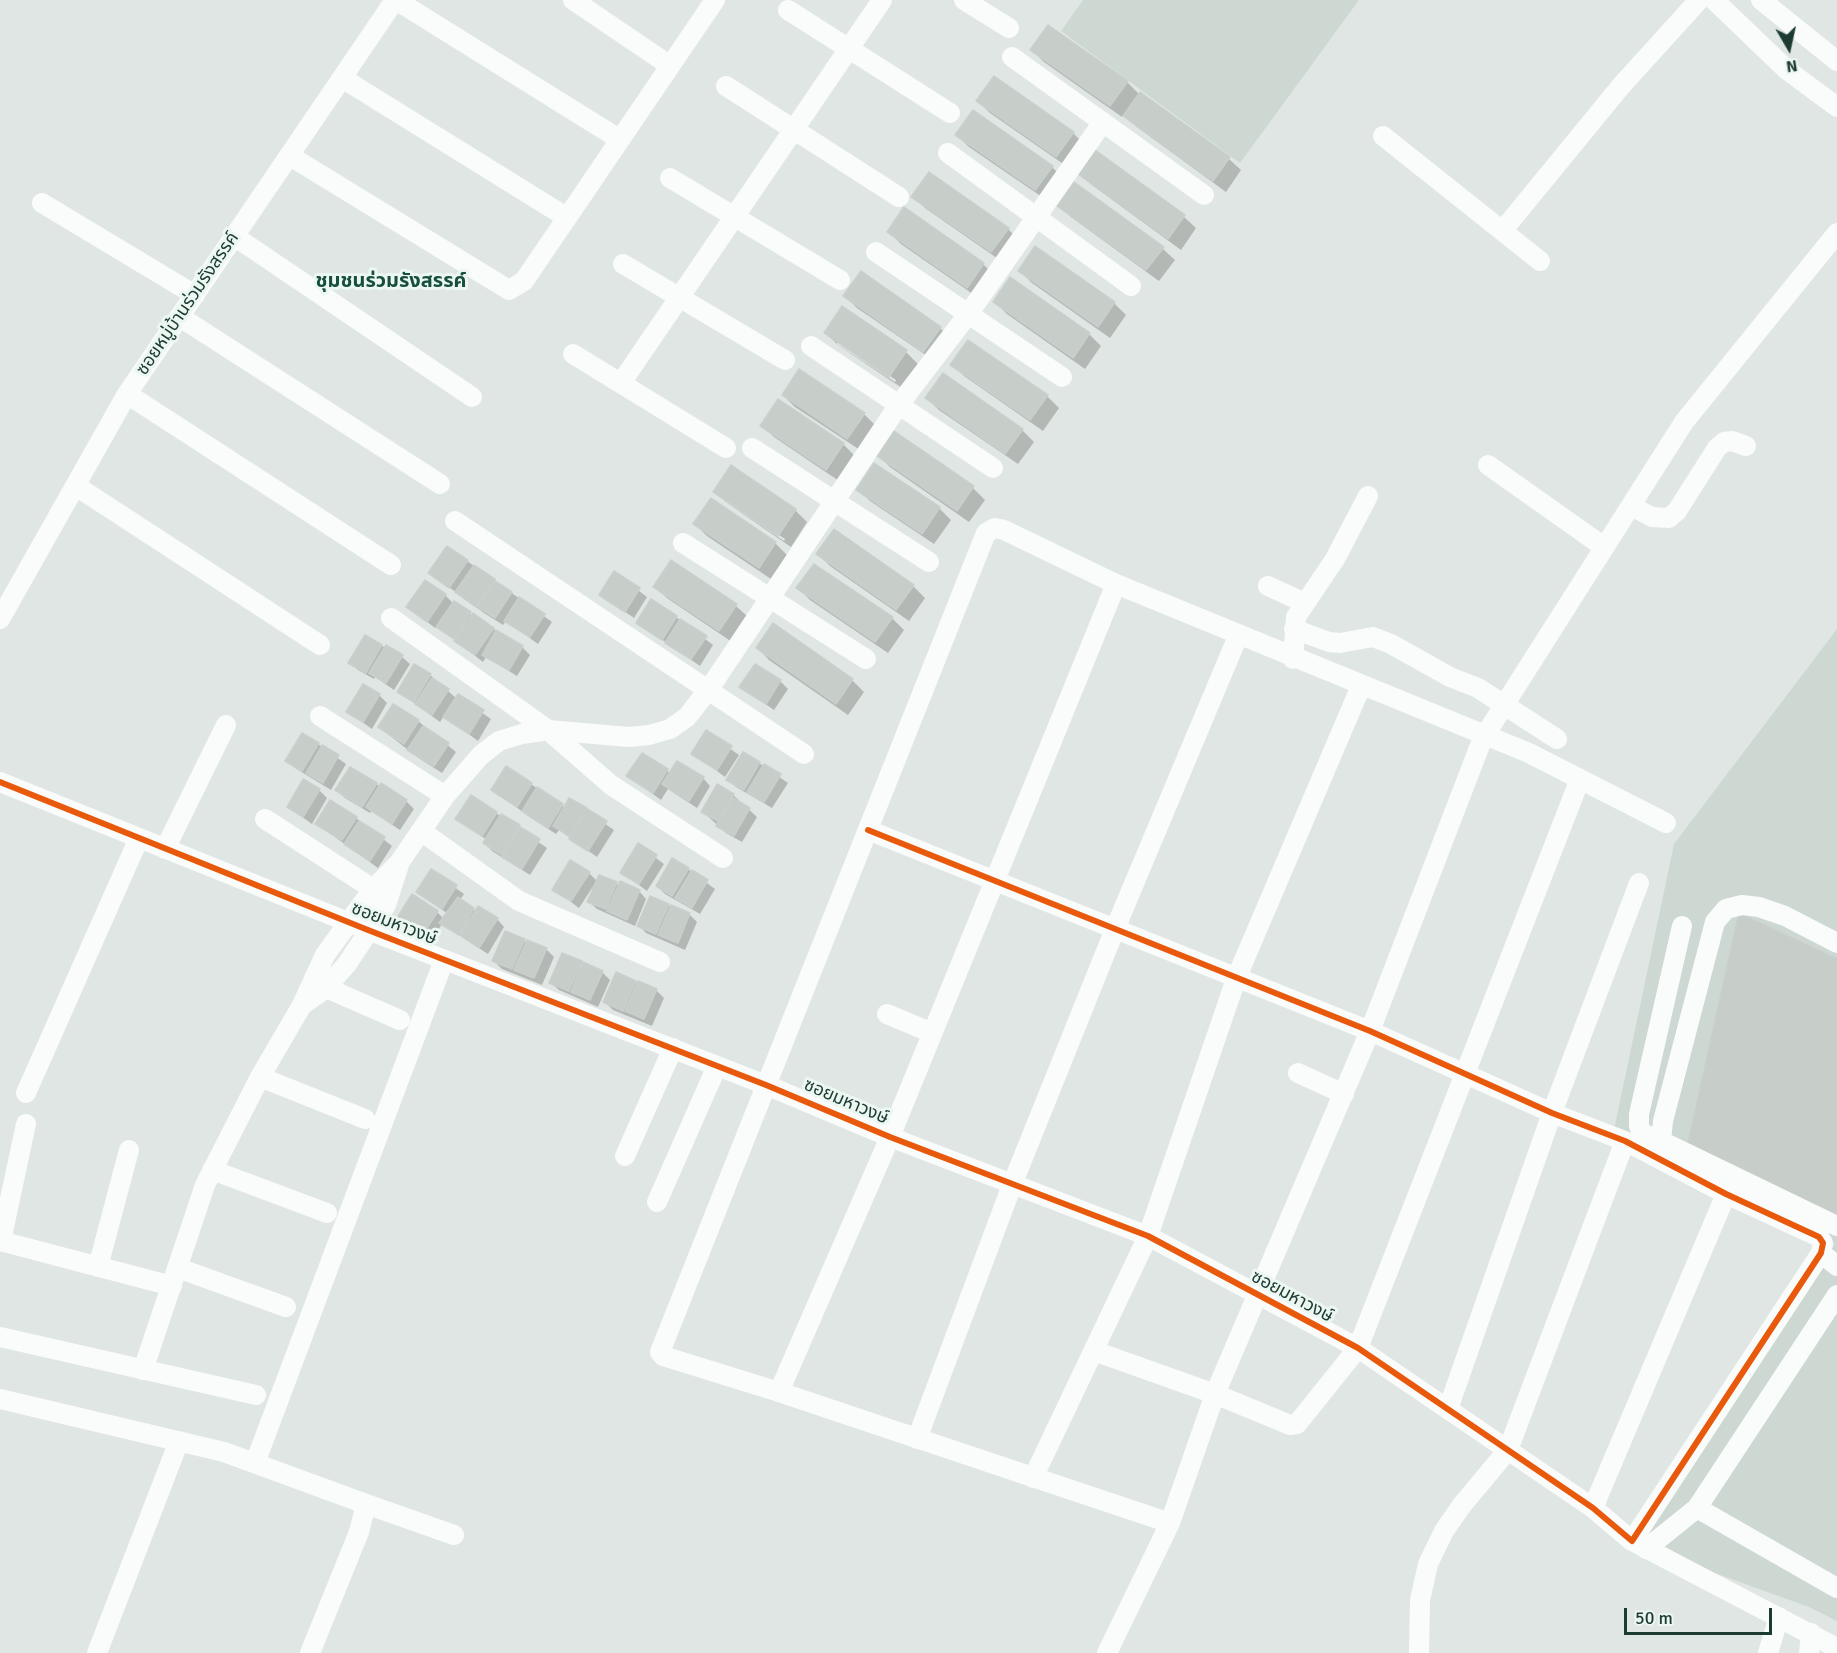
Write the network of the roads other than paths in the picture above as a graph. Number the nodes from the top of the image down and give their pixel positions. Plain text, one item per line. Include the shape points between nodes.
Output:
1 (395, 0) edge
2 (573, 0) edge
3 (715, 0) edge
4 (882, 0) edge
5 (964, 0) edge
6 (1699, 0) edge
7 (1714, 0) edge
8 (1761, 0) edge
9 (788, 10) dead end
10 (1009, 28) dead end
11 (849, 49) junction
12 (1012, 57) dead end
13 (1837, 61) edge
14 (669, 65) junction
15 (342, 78) junction
16 (726, 86) dead end
17 (1837, 107) edge
18 (950, 113) dead end
19 (1103, 122) junction
20 (794, 130) junction
21 (1383, 136) dead end
22 (619, 139) junction
23 (948, 153) dead end
24 (290, 156) junction
25 (670, 178) dead end
26 (1204, 195) dead end
27 (899, 197) dead end
28 (42, 203) dead end
29 (1037, 216) junction
30 (566, 217) junction
31 (734, 217) junction
32 (1503, 230) junction
33 (1837, 233) edge
34 (234, 236) junction
35 (876, 252) dead end
36 (1540, 261) dead end
37 (623, 264) dead end
38 (840, 280) dead end
39 (1131, 286) dead end
40 (195, 295) junction
41 (679, 297) junction
42 (969, 313) junction
43 (180, 317) junction
44 (811, 346) dead end
45 (573, 354) dead end
46 (785, 360) dead end
47 (1062, 377) dead end
48 (621, 383) junction
49 (127, 394) junction
50 (472, 397) dead end
51 (898, 406) junction
52 (1746, 446) dead end
53 (726, 448) dead end
54 (752, 448) dead end
55 (1488, 465) dead end
56 (993, 468) dead end
57 (440, 484) dead end
58 (76, 486) junction
59 (1368, 496) dead end
60 (834, 501) junction
61 (1631, 506) junction
62 (455, 521) dead end
63 (683, 543) dead end
64 (1604, 548) junction
65 (929, 562) dead end
66 (392, 565) dead end
67 (1116, 584) junction
68 (1268, 586) dead end
69 (768, 598) junction
70 (1305, 603) junction
71 (391, 618) dead end
72 (0, 619) edge
73 (1294, 629) junction
74 (1238, 636) junction
75 (320, 645) dead end
76 (866, 659) dead end
77 (1293, 659) junction
78 (1361, 686) junction
79 (709, 689) junction
80 (1504, 703) junction
81 (320, 716) dead end
82 (226, 725) dead end
83 (548, 730) junction
84 (1483, 737) junction
85 (1557, 739) dead end
86 (804, 754) dead end
87 (1579, 781) junction
88 (0, 782) edge
89 (445, 796) junction
90 (265, 819) dead end
91 (1666, 824) dead end
92 (868, 830) junction
93 (421, 831) junction
94 (139, 838) junction
95 (165, 849) junction
96 (723, 858) dead end
97 (399, 863) junction
98 (993, 880) junction
99 (1639, 883) dead end
100 (373, 889) junction
101 (349, 922) junction
102 (1682, 926) dead end
103 (1115, 929) junction
104 (368, 930) junction
105 (1837, 942) edge
106 (444, 960) junction
107 (660, 962) dead end
108 (1236, 979) junction
109 (318, 985) junction
110 (887, 1014) dead end
111 (400, 1020) dead end
112 (1370, 1031) junction
113 (932, 1033) junction
114 (673, 1048) junction
115 (717, 1065) junction
116 (1298, 1073) dead end
117 (1465, 1075) junction
118 (260, 1077) junction
119 (766, 1085) junction
120 (26, 1093) dead end
121 (1344, 1094) junction
122 (1552, 1113) junction
123 (365, 1119) dead end
124 (26, 1124) dead end
125 (890, 1137) junction
126 (1625, 1141) junction
127 (1661, 1141) junction
128 (129, 1150) dead end
129 (625, 1156) dead end
130 (212, 1170) junction
131 (1012, 1185) junction
132 (1726, 1194) junction
133 (657, 1202) dead end
134 (327, 1213) dead end
135 (1837, 1226) edge
136 (1148, 1236) junction
137 (1, 1241) edge
138 (1829, 1259) edge
139 (98, 1266) junction
140 (175, 1277) junction
141 (1837, 1295) edge
142 (1259, 1296) junction
143 (286, 1307) dead end
144 (0, 1336) edge
145 (1358, 1348) junction
146 (1094, 1351) junction
147 (143, 1370) junction
148 (780, 1392) junction
149 (1215, 1394) junction
150 (256, 1395) dead end
151 (0, 1398) edge
152 (1448, 1409) junction
153 (917, 1438) junction
154 (179, 1441) junction
155 (1508, 1450) junction
156 (255, 1463) junction
157 (1033, 1478) junction
158 (366, 1504) junction
159 (1593, 1508) junction
160 (1697, 1508) junction
161 (1170, 1523) junction
162 (454, 1535) dead end
163 (1639, 1545) junction
164 (1837, 1588) edge
165 (1779, 1617) junction
166 (1811, 1633) junction
167 (1837, 1648) edge
168 (98, 1653) edge
169 (310, 1653) edge
170 (1107, 1653) edge
171 (1419, 1653) edge
172 (1767, 1653) edge
173 (1809, 1653) edge

1 - 15 street, ซอยหมู่บ้านร่วมรังสรรค์
1 - 22 street
2 - 14 street
3 - 14 street
4 - 11 street
5 - 10 street
6 - 32 street via 1621,86
7 - 17 street via 1787,70
8 - 13 street
9 - 11 street
11 - 18 street
11 - 20 street
12 - 19 street
14 - 22 street
15 - 24 street, ซอยหมู่บ้านร่วมรังสรรค์
15 - 30 street
16 - 20 street
19 - 26 street
19 - 29 street
20 - 27 street
20 - 31 street
21 - 32 street
22 - 30 street
23 - 29 street
24 - 30 street via 509,290 524,281
24 - 34 street, ซอยหมู่บ้านร่วมรังสรรค์
25 - 31 street
28 - 40 street
29 - 39 street
29 - 42 street
31 - 38 street
31 - 41 street
32 - 36 street
33 - 61 street via 1684,422
34 - 40 street, ซอยหมู่บ้านร่วมรังสรรค์
34 - 50 street
35 - 42 street
37 - 41 street
40 - 43 street, ซอยหมู่บ้านร่วมรังสรรค์
41 - 46 street
41 - 48 street
42 - 47 street
42 - 51 street
43 - 49 street, ซอยหมู่บ้านร่วมรังสรรค์
43 - 57 street
44 - 51 street
45 - 48 street
48 - 53 street
49 - 58 street, ซอยหมู่บ้านร่วมรังสรรค์
49 - 66 street
51 - 56 street
51 - 60 street
52 - 61 street via 1732,441 1717,448 1669,518 1652,517
54 - 60 street
55 - 64 street
58 - 72 street, ซอยหมู่บ้านร่วมรังสรรค์
58 - 75 street
59 - 70 street via 1335,560
60 - 65 street
60 - 69 street
61 - 64 street
62 - 79 street
63 - 69 street
64 - 80 street
67 - 74 street
67 - 92 street via 1004,530 989,530 982,538
67 - 98 street
68 - 70 street
69 - 76 street
69 - 79 street
70 - 73 street
71 - 83 street
73 - 77 street
73 - 80 street via 1329,642 1372,637 1392,644
74 - 77 street
74 - 103 street
77 - 78 street
78 - 84 street
78 - 108 street
79 - 83 street via 687,717 670,729 649,735
79 - 86 street
80 - 84 street
80 - 85 street
81 - 89 street
82 - 95 street
83 - 89 street via 499,741 481,754
83 - 96 street via 611,784
84 - 87 street
84 - 112 street
87 - 91 street
87 - 117 street
88 - 94 street, ซอยมหาวงษ์
89 - 93 street
90 - 100 street
92 - 98 street
92 - 119 street
93 - 97 street
93 - 107 street via 519,901
94 - 95 street, ซอยมหาวงษ์
94 - 120 street
95 - 101 street, ซอยมหาวงษ์
97 - 100 street
97 - 104 street via 386,905
98 - 103 street
98 - 113 street
99 - 122 street
100 - 101 street
101 - 104 street, ซอยมหาวงษ์
101 - 109 street
102 - 127 street via 1639,1114 1642,1132
103 - 108 street
103 - 131 street
104 - 106 street, ซอยมหาวงษ์
104 - 109 street via 346,964
105 - 127 street via 1759,907 1742,905 1726,909 1715,922
106 - 114 street, ซอยมหาวงษ์
106 - 156 street
108 - 112 street
108 - 136 street
109 - 111 street
109 - 118 street
110 - 113 street
112 - 117 street
112 - 121 street
113 - 125 street
114 - 115 street, ซอยมหาวงษ์
114 - 129 street
115 - 119 street, ซอยมหาวงษ์
115 - 133 street
116 - 121 street
117 - 122 street
117 - 145 street
118 - 123 street
118 - 130 street
119 - 125 street, ซอยมหาวงษ์
119 - 148 street via 660,1352
121 - 142 street
122 - 126 street
122 - 152 street
124 - 137 street
125 - 131 street, ซอยมหาวงษ์
125 - 148 street
126 - 132 street
126 - 155 street
127 - 135 street
128 - 139 street
130 - 134 street
130 - 140 street
131 - 136 street, ซอยมหาวงษ์
131 - 153 street
132 - 138 street via 1819,1237
132 - 159 street
136 - 142 street, ซอยมหาวงษ์
136 - 146 street
137 - 139 street
138 - 163 street
139 - 140 street
140 - 143 street
140 - 147 street
141 - 160 street
142 - 145 street, ซอยมหาวงษ์
142 - 149 street
144 - 147 street
145 - 149 street via 1298,1424 1290,1425
145 - 152 street, ซอยมหาวงษ์
146 - 149 street
146 - 157 street
147 - 150 street
148 - 153 street
149 - 161 street
151 - 154 street
152 - 155 street, ซอยมหาวงษ์
153 - 157 street
154 - 156 street
154 - 168 street
155 - 159 street, ซอยมหาวงษ์
155 - 171 street via 1462,1505 1428,1564 1419,1600
156 - 158 street
157 - 161 street
158 - 162 street
158 - 169 street via 359,1532
159 - 163 street, ซอยมหาวงษ์
160 - 163 street
160 - 164 street
161 - 170 street
163 - 165 street, ซอยมหาวงษ์
165 - 166 street, ซอยมหาวงษ์
165 - 172 street
166 - 167 street, ซอยมหาวงษ์
166 - 173 street

